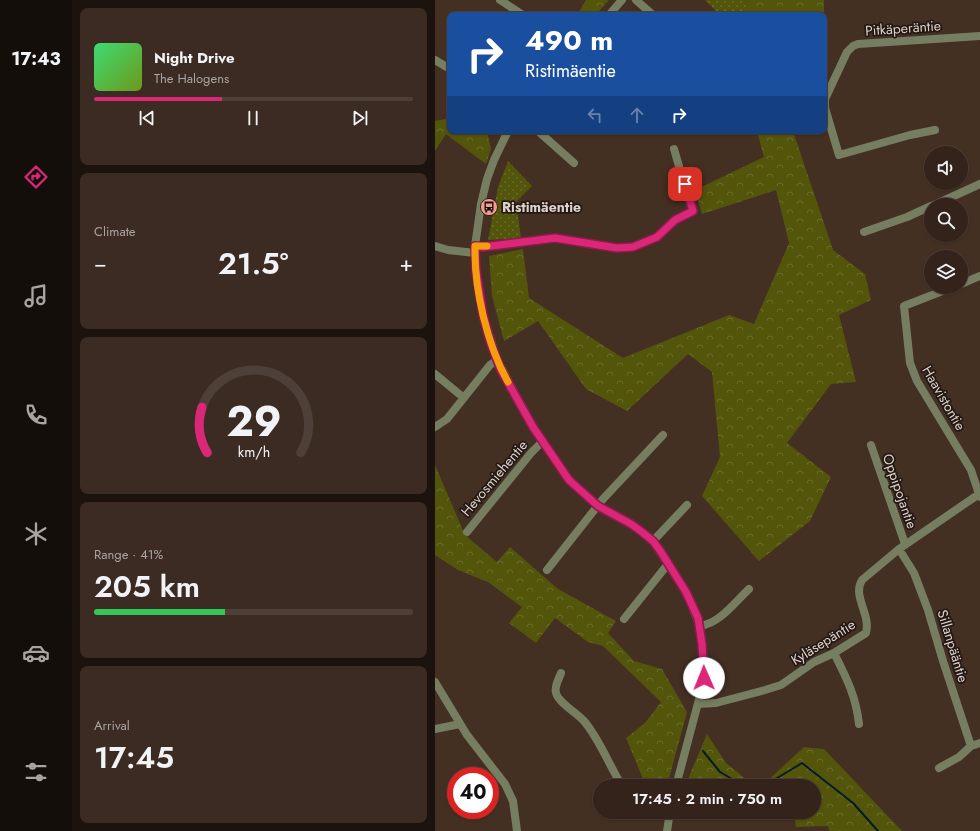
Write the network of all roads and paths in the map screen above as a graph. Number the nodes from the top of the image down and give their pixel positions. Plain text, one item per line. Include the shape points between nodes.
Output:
1 (500, 0) edge
2 (622, 0) edge
3 (636, 0) edge
4 (518, 12) edge
5 (612, 12) edge
6 (650, 12) edge
7 (980, 36) edge
8 (435, 60) edge
9 (447, 67) edge
10 (827, 95) edge
11 (827, 115) edge
12 (935, 130) dead end
13 (507, 134) edge
14 (541, 134) edge
15 (673, 149) dead end
16 (574, 163) dead end
17 (980, 184) edge
18 (949, 198) edge
19 (924, 209) edge
20 (864, 232) dead end
21 (435, 246) edge
22 (475, 250) junction
23 (980, 276) edge
24 (968, 281) edge
25 (935, 294) edge
26 (497, 360) junction
27 (435, 374) edge
28 (464, 398) junction
29 (435, 427) edge
30 (663, 435) dead end
31 (542, 442) junction
32 (871, 445) dead end
33 (979, 496) edge
34 (687, 505) dead end
35 (598, 506) junction
36 (467, 532) dead end
37 (653, 541) junction
38 (902, 547) junction
39 (668, 564) junction
40 (547, 570) dead end
41 (749, 589) dead end
42 (624, 619) dead end
43 (700, 626) junction
44 (834, 653) junction
45 (561, 673) dead end
46 (435, 682) edge
47 (698, 704) junction
48 (460, 724) junction
49 (859, 724) dead end
50 (435, 729) edge
51 (980, 743) edge
52 (971, 746) junction
53 (939, 768) dead end
54 (618, 779) edge
55 (678, 779) edge
56 (669, 819) edge
57 (517, 831) edge
58 (667, 831) edge

1 - 4 street
2 - 5 street
3 - 6 street
7 - 10 street, Pitkäperäntie via 858,44 847,52
8 - 9 street
11 - 12 street, Pitkäperäntie via 839,155
13 - 22 street via 487,180
14 - 16 street
15 - 22 street via 693,211 675,220 657,237 633,247 617,248 555,238
17 - 18 street
19 - 20 street
21 - 22 street via 448,250
22 - 26 street via 483,315
23 - 24 street
25 - 33 street, Haavistontie via 904,306 910,364 917,381 971,470
26 - 28 street via 490,365
26 - 31 street
27 - 28 street
28 - 29 street via 447,419
30 - 35 street
31 - 35 street via 569,480
31 - 36 street, Hevosmiehentie
32 - 38 street, Oppipojantie
33 - 38 street, Kyläsepäntie
34 - 37 street
35 - 37 street via 631,524
35 - 40 street
37 - 39 street
38 - 44 street, Kyläsepäntie via 859,586 867,623 866,633
38 - 52 street, Sillanpääntie via 928,610
39 - 42 street
39 - 43 street via 686,592
41 - 43 street via 719,619
43 - 47 street via 704,678
44 - 47 street, Kyläsepäntie via 814,662 781,684 765,690 716,703
44 - 49 street via 851,688
45 - 54 street via 555,688 556,695 589,727
46 - 48 street
47 - 55 street
48 - 50 street
48 - 57 street via 505,784 513,801
51 - 52 street
52 - 53 street via 959,757
56 - 58 street

